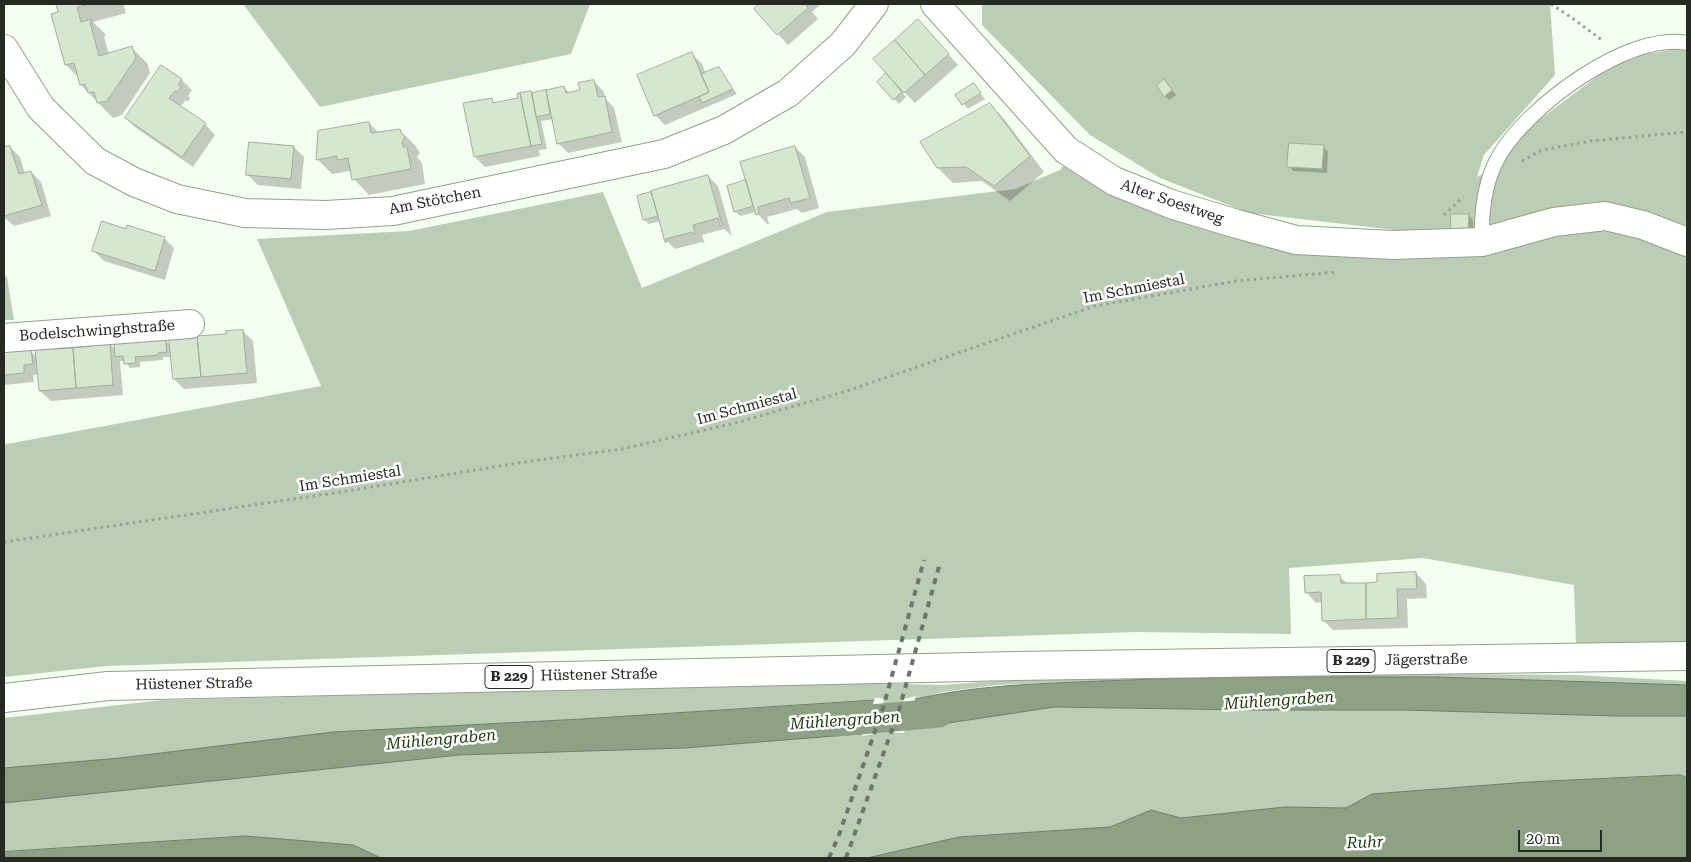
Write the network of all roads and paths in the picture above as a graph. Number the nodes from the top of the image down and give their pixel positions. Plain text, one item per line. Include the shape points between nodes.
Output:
1 (874, 4) edge
2 (935, 4) edge
3 (1551, 4) edge
4 (1687, 43) edge
5 (4, 49) edge
6 (1621, 56) junction
7 (1687, 132) edge
8 (1490, 179) junction
9 (1482, 242) junction
10 (1687, 242) edge
11 (1430, 244) junction
12 (1341, 272) dead end
13 (190, 324) dead end
14 (4, 338) edge
15 (4, 542) edge
16 (1687, 656) edge
17 (1015, 666) joint
18 (4, 698) edge

1 - 5 street, Am Stötchen via 843,44 788,92 724,130 664,154 393,211 326,215 245,213 177,199 134,182 95,161 41,108
2 - 11 street, Alter Soestweg via 1066,150 1114,182 1171,204 1296,240
3 - 6 path
4 - 6 lane via 1637,48
6 - 8 lane via 1581,77 1523,124 1497,159
7 - 8 path via 1591,141 1542,150
8 - 9 lane via 1482,218
8 - 11 path via 1441,217
9 - 10 street, Alter Soestweg via 1554,222 1605,216 1643,225
9 - 11 street, Alter Soestweg
12 - 15 path, Im Schmiestal via 1236,282 1095,306 847,392 735,424 622,449
13 - 14 street, Bodelschwinghstraße
16 - 17 street, Jägerstraße / B 229
17 - 18 street, Hüstener Straße / B 229 via 108,686

